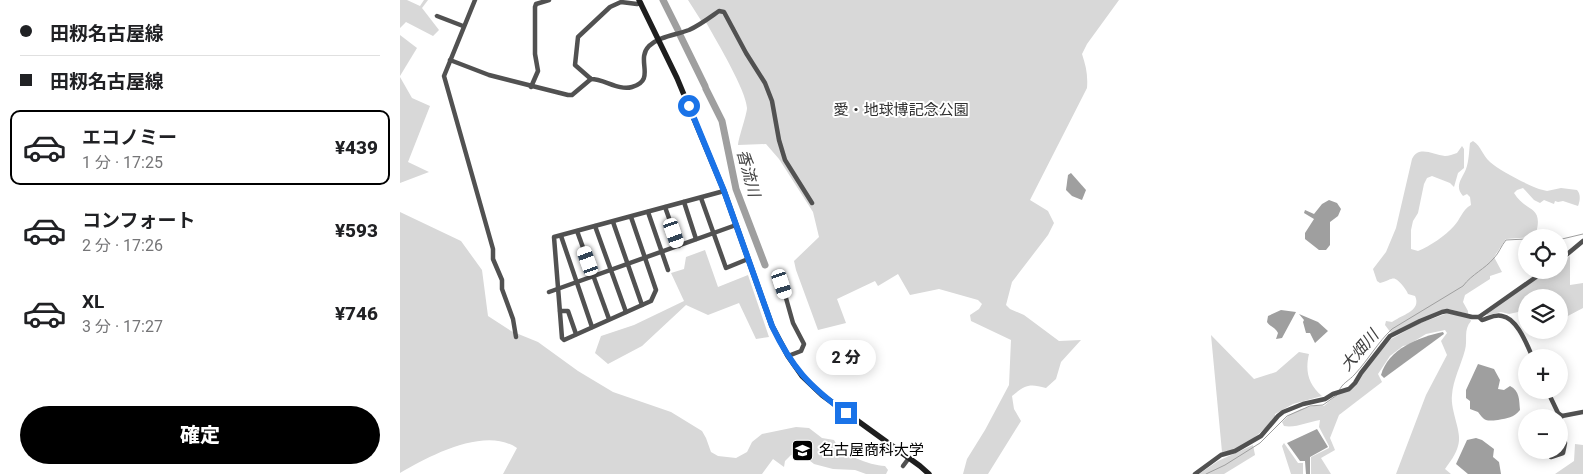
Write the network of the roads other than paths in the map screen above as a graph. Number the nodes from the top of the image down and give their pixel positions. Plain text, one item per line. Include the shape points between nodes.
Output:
1 (475, 0) edge
2 (549, 0) edge
3 (640, 2) edge
4 (437, 16) dead end
5 (463, 26) junction
6 (658, 40) junction
7 (450, 60) junction
8 (591, 79) junction
9 (530, 87) junction
10 (724, 191) junction
11 (701, 198) junction
12 (684, 202) junction
13 (812, 203) dead end
14 (666, 207) junction
15 (648, 212) junction
16 (630, 217) junction
17 (613, 222) junction
18 (736, 225) junction
19 (595, 226) junction
20 (577, 231) junction
21 (713, 234) junction
22 (560, 236) junction
23 (696, 239) junction
24 (1583, 241) edge
25 (679, 246) junction
26 (662, 252) junction
27 (1568, 254) edge
28 (645, 258) junction
29 (748, 259) junction
30 (628, 264) junction
31 (611, 270) junction
32 (668, 270) dead end
33 (594, 276) junction
34 (1533, 279) edge
35 (577, 282) junction
36 (782, 284) dead end
37 (558, 289) junction
38 (549, 292) dead end
39 (642, 305) junction
40 (560, 311) junction
41 (626, 312) junction
42 (1479, 317) junction
43 (609, 319) junction
44 (592, 327) junction
45 (576, 334) junction
46 (516, 337) dead end
47 (1528, 349) edge
48 (788, 356) junction
49 (1583, 412) edge
50 (1568, 415) edge
51 (909, 458) junction
52 (903, 466) dead end
53 (929, 474) edge
54 (1195, 474) edge

1 - 5 street
2 - 9 street via 535,7 538,71
3 - 6 main road
3 - 8 street via 621,2 610,7 578,37 575,65
4 - 5 street
5 - 7 street
6 - 8 street via 644,54 646,73 641,83 627,88
6 - 10 main road
6 - 13 street via 689,30 724,12 765,83 785,160
7 - 9 street
7 - 46 street via 444,76
8 - 9 street via 572,95
10 - 11 street
10 - 18 main road
11 - 12 street
11 - 21 street
12 - 14 street
12 - 23 street
14 - 15 street
14 - 25 street
15 - 16 street
15 - 26 street
16 - 17 street
16 - 28 street
17 - 19 street
17 - 30 street
18 - 21 street
18 - 29 main road
19 - 20 street
19 - 31 street
20 - 22 street
20 - 33 street
21 - 23 street
21 - 29 street via 726,268
22 - 35 street
22 - 37 street via 554,237
23 - 25 street
24 - 27 street
25 - 26 street
26 - 28 street
26 - 32 street
28 - 30 street
28 - 39 street via 656,290 651,302
29 - 48 main road via 772,326
30 - 31 street
30 - 39 street
31 - 33 street
31 - 41 street
33 - 35 street
33 - 43 street
34 - 42 street
35 - 37 street
35 - 44 street
36 - 48 street via 793,323 804,344 801,351
37 - 38 street
37 - 40 street
39 - 41 street
40 - 45 street via 568,311
40 - 45 street via 562,338
41 - 43 street
42 - 47 street via 1482,320 1506,317 1518,329
42 - 54 street via 1442,312 1390,336 1349,389 1283,412 1261,436 1221,455
43 - 44 street
44 - 45 street
48 - 51 main road via 817,391
49 - 50 street
51 - 52 street
51 - 53 main road

